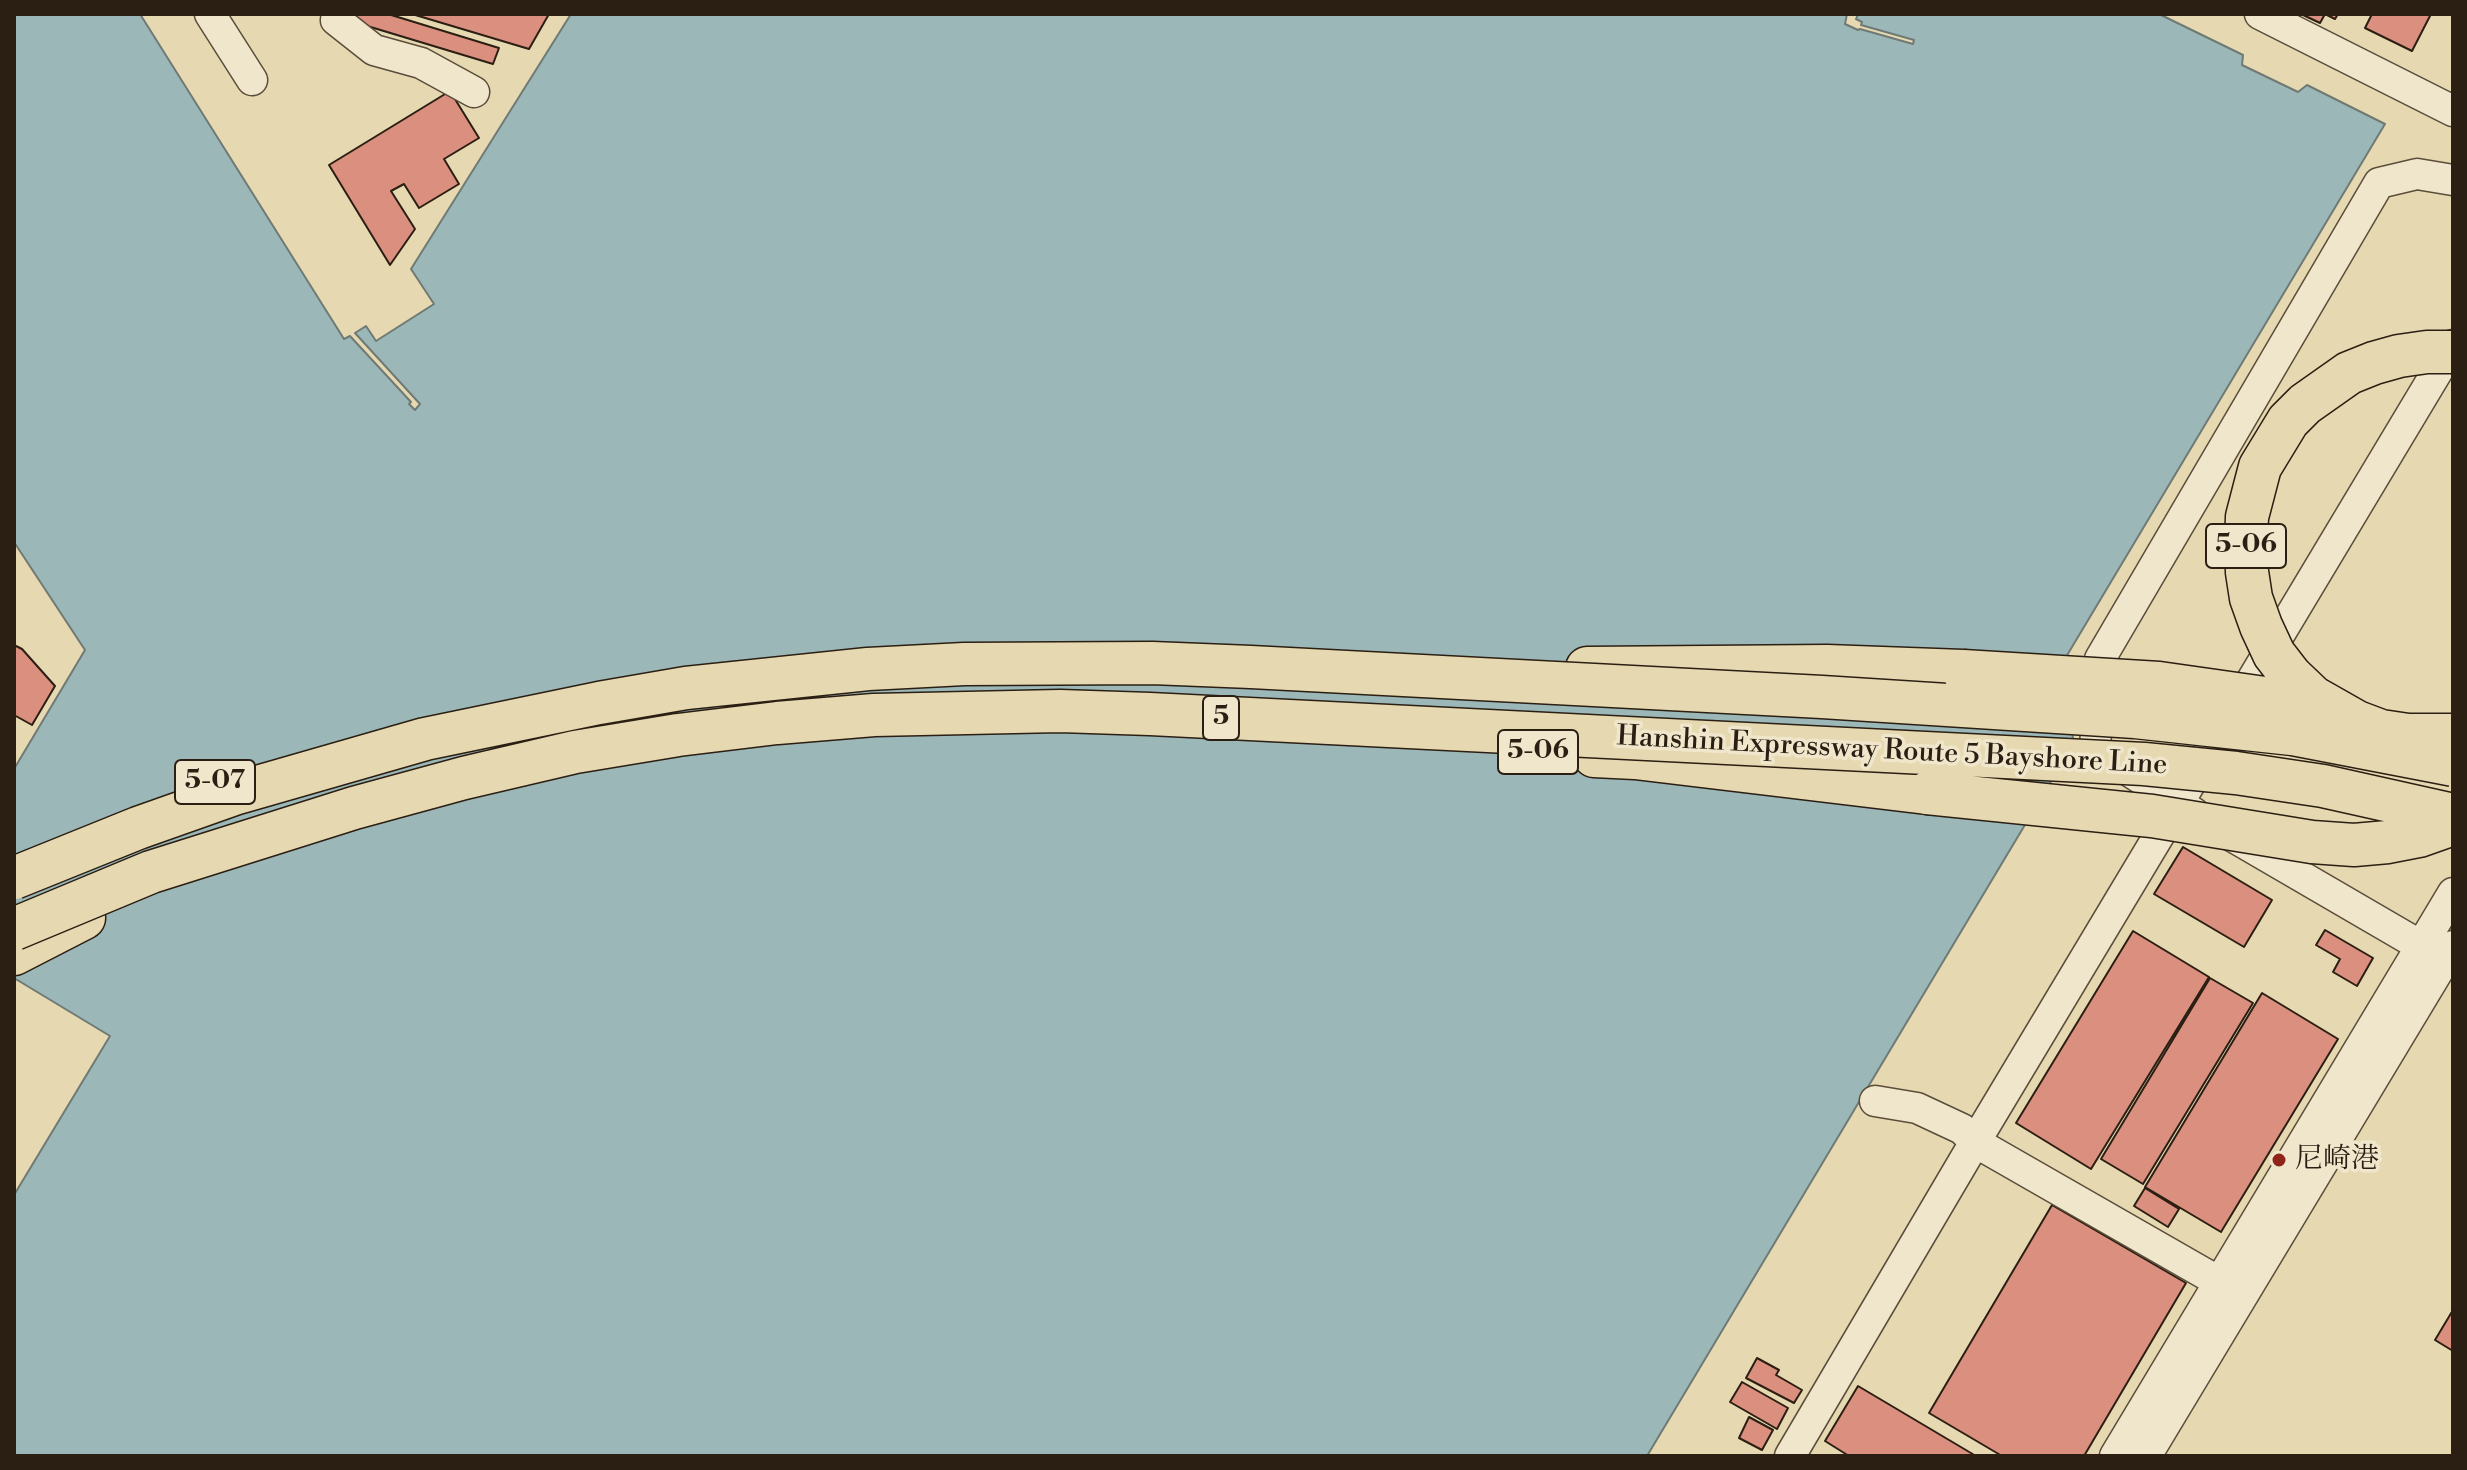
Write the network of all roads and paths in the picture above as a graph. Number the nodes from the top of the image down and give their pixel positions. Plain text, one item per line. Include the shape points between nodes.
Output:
1 (210, 14) edge
2 (337, 14) edge
3 (2260, 14) edge
4 (252, 80) dead end
5 (474, 92) dead end
6 (2453, 111) edge
7 (2453, 180) edge
8 (2453, 345) edge
9 (2453, 352) edge
10 (2453, 380) edge
11 (1366, 674) junction
12 (2453, 713) edge
13 (1150, 714) junction
14 (2453, 735) edge
15 (425, 739) junction
16 (2453, 765) edge
17 (2179, 805) junction
18 (2453, 815) edge
19 (2453, 824) edge
20 (252, 839) junction
21 (14, 855) edge
22 (14, 878) edge
23 (2453, 893) edge
24 (14, 929) edge
25 (2439, 950) edge
26 (14, 954) edge
27 (1875, 1101) dead end
28 (1975, 1142) junction
29 (2231, 1289) junction
30 (1790, 1456) edge
31 (2115, 1456) edge
32 (2146, 1456) edge

1 - 4 street
2 - 5 street via 336,20 374,50 421,63
3 - 6 street
7 - 17 street via 2417,174 2379,183 2100,659 2095,749
8 - 17 street
9 - 14 highway, 5-06, bridge via 2374,363 2349,373 2305,404 2260,467 2246,543 2251,598 2261,626 2274,654 2313,697 2381,731
10 - 12 highway, 5-06 via 2400,384 2341,410 2287,477 2272,545 2283,610 2318,666 2374,705
11 - 12 highway, 5-06, bridge via 1687,665 1872,667 2159,683 2394,717
11 - 15 highway, Hanshin Expressway Route 5 Bayshore Line / 5, bridge via 1054,662 868,669 686,688
11 - 16 highway, Hanshin Expressway Route 5 Bayshore Line / 5, bridge via 2135,717 2292,734
13 - 18 highway, Hanshin Expressway Route 5 Bayshore Line / 5, bridge via 2144,764 2323,786
13 - 19 highway, 5-06, bridge via 1309,738 1635,758 2152,816 2312,842 2388,842
13 - 20 highway, Hanshin Expressway Route 5 Bayshore Line / 5, bridge via 874,715 678,735 464,778
15 - 21 highway, 5-07, bridge via 337,750 232,777
15 - 22 highway, Hanshin Expressway Route 5 Bayshore Line / 5, bridge via 237,793
17 - 25 street
17 - 28 street
20 - 24 highway, Hanshin Expressway Route 5 Bayshore Line / 5, bridge via 151,872
20 - 26 highway, 5-07, bridge
23 - 25 street
25 - 29 street
27 - 28 street via 1917,1108 1962,1129
28 - 29 street
28 - 30 street
29 - 31 street
29 - 32 street

